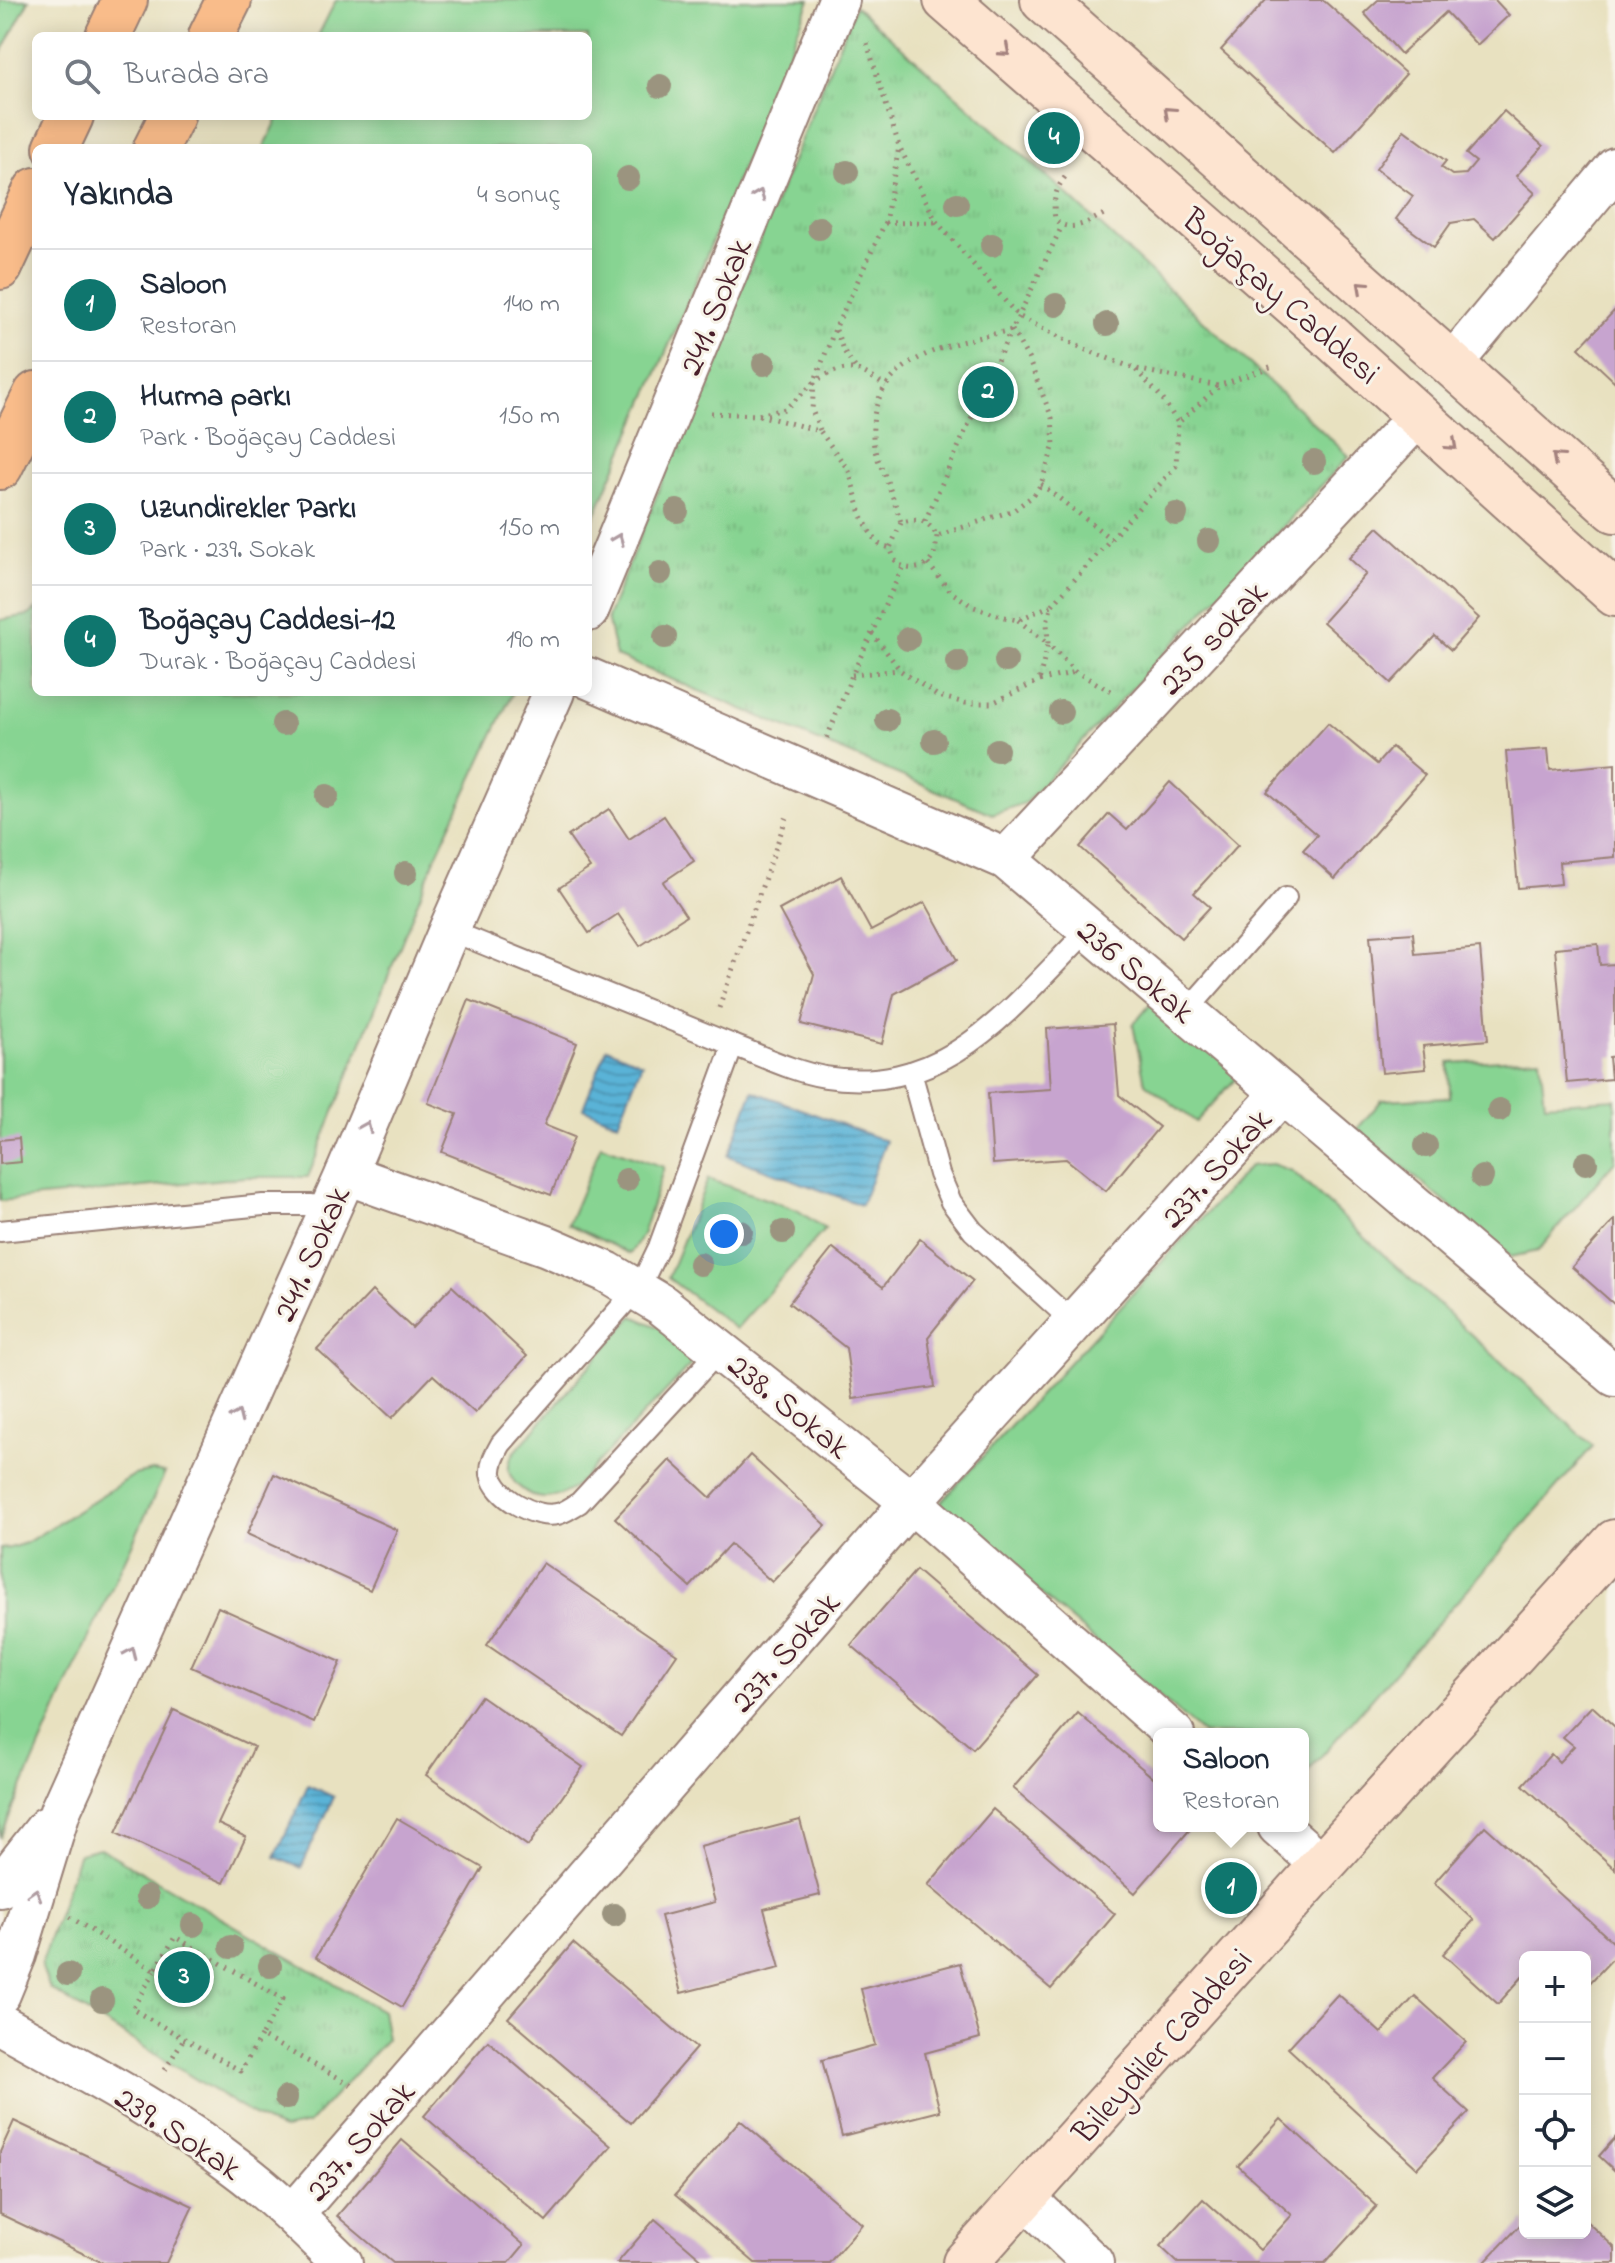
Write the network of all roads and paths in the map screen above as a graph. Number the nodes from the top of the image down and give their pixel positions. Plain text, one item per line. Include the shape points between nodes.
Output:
1 (125, 0) edge
2 (229, 0) edge
3 (839, 0) edge
4 (946, 0) edge
5 (1043, 0) edge
6 (110, 32) edge
7 (213, 32) edge
8 (864, 34) dead end
9 (69, 120) edge
10 (170, 120) edge
11 (58, 144) edge
12 (158, 144) edge
13 (899, 146) junction
14 (1615, 168) edge
15 (1065, 177) dead end
16 (32, 199) edge
17 (1104, 214) dead end
18 (936, 221) junction
19 (885, 223) junction
20 (1062, 226) junction
21 (0, 267) edge
22 (1018, 316) junction
23 (835, 329) junction
24 (1012, 330) junction
25 (1451, 365) junction
26 (1273, 366) dead end
27 (1136, 369) junction
28 (857, 370) junction
29 (814, 383) junction
30 (886, 386) junction
31 (1218, 386) junction
32 (32, 402) edge
33 (671, 410) junction
34 (758, 415) junction
35 (1419, 415) junction
36 (1178, 423) junction
37 (820, 431) junction
38 (0, 467) edge
39 (1041, 484) junction
40 (1615, 510) edge
41 (925, 521) junction
42 (901, 522) junction
43 (937, 536) junction
44 (1111, 539) junction
45 (890, 548) junction
46 (928, 564) junction
47 (903, 567) junction
48 (1615, 594) edge
49 (592, 601) edge
50 (1052, 605) junction
51 (1018, 620) junction
52 (872, 633) junction
53 (1048, 644) junction
54 (900, 670) junction
55 (1076, 672) junction
56 (852, 675) junction
57 (592, 680) edge
58 (1039, 681) junction
59 (552, 696) edge
60 (1123, 698) dead end
61 (812, 775) junction
62 (788, 813) dead end
63 (1006, 859) junction
64 (1286, 898) dead end
65 (1089, 929) junction
66 (449, 930) junction
67 (1186, 1012) junction
68 (709, 1035) junction
69 (733, 1045) junction
70 (911, 1072) junction
71 (1282, 1093) junction
72 (338, 1191) junction
73 (0, 1231) edge
74 (637, 1289) junction
75 (1074, 1323) junction
76 (720, 1350) junction
77 (1615, 1376) edge
78 (911, 1502) junction
79 (1615, 1542) edge
80 (1167, 1728) edge
81 (1285, 1832) edge
82 (1322, 1865) junction
83 (18, 1891) edge
84 (155, 1971) junction
85 (0, 1994) edge
86 (0, 2024) edge
87 (261, 2036) junction
88 (184, 2038) junction
89 (165, 2070) dead end
90 (390, 2106) junction
91 (1024, 2197) junction
92 (293, 2215) junction
93 (342, 2263) edge
94 (965, 2263) edge
95 (1093, 2263) edge

1 - 6 highway
2 - 7 highway
33 -> 3 street, 241. Sokak
4 -> 35 main road, Boğaçay Caddesi
25 -> 5 main road, Boğaçay Caddesi
8 - 13 path
9 - 11 highway
10 - 12 highway
13 - 18 path
13 - 19 path
14 - 25 street
15 - 20 path via 1053,201 1055,220
16 - 21 highway
17 - 20 path via 1073,228
18 - 19 path
18 - 22 path
19 - 23 path
20 - 22 path
22 - 24 path
22 - 27 path
23 - 28 path
23 - 29 path
24 - 30 path via 942,346 907,364
24 - 39 path via 1052,418 1054,445
24 - 41 path
40 -> 25 main road, Boğaçay Caddesi
26 - 31 path
27 - 31 path
27 - 36 path
28 - 29 path via 840,370
28 - 30 path
29 - 34 path via 785,409
29 - 37 path via 812,410
30 - 42 path via 873,423 875,449
31 - 36 path
32 - 38 highway
33 - 34 path
49 -> 33 street, 241. Sokak
34 - 37 path
35 -> 48 main road, Boğaçay Caddesi
35 - 63 street, 235 sokak
36 - 44 path via 1176,466
37 - 45 path via 849,471 870,532
39 - 43 path via 1014,510
39 - 44 path
41 - 42 path
41 - 43 path
42 - 45 path
43 - 46 path
44 - 50 path
45 - 47 path
46 - 47 path
46 - 51 path via 951,592 974,607
47 - 52 path
50 - 51 path
50 - 53 path
51 - 53 path
52 - 54 path
52 - 56 path
53 - 55 path
53 - 58 path
54 - 56 path
54 - 58 path via 938,696 965,703 992,703
55 - 58 path
55 - 60 path
56 - 61 path
57 - 61 street, 236 Sokak
59 - 66 street, 241. Sokak
61 - 63 street, 236 Sokak
62 - 68 path
63 - 65 street, 236 Sokak
64 - 67 lane
65 - 67 street, 236 Sokak
65 - 70 lane via 991,1028 953,1055
66 - 68 lane
72 -> 66 street, 241. Sokak
67 - 71 street, 236 Sokak
68 - 69 lane
69 - 70 lane via 847,1080
69 - 74 lane via 659,1247
70 - 75 lane via 951,1202 973,1231
71 - 75 street, 237. Sokak
71 - 77 street, 236 Sokak
72 - 73 lane via 312,1205 263,1205
72 - 74 street, 238. Sokak via 547,1246
83 -> 72 street, 241. Sokak via 60,1811
74 - 76 street, 238. Sokak
74 - 76 lane via 501,1444 491,1472 507,1498 539,1513 558,1514 579,1503
75 - 78 street, 237. Sokak
76 - 78 street, 238. Sokak
78 - 80 street, 238. Sokak
78 - 90 street, 237. Sokak
79 - 82 main road, Bileydiler Caddesi
81 - 82 street
82 - 91 main road, Bileydiler Caddesi
83 - 84 path
83 - 85 street, 241. Sokak
84 - 87 path via 175,1937 283,1999
84 - 88 path via 132,2009
86 - 92 street, 239. Sokak via 200,2142
87 - 88 path via 241,2071
87 - 90 path
88 - 89 path
90 - 92 street, 237. Sokak
91 - 94 main road, Bileydiler Caddesi
91 - 95 street
92 - 93 street, 239. Sokak

